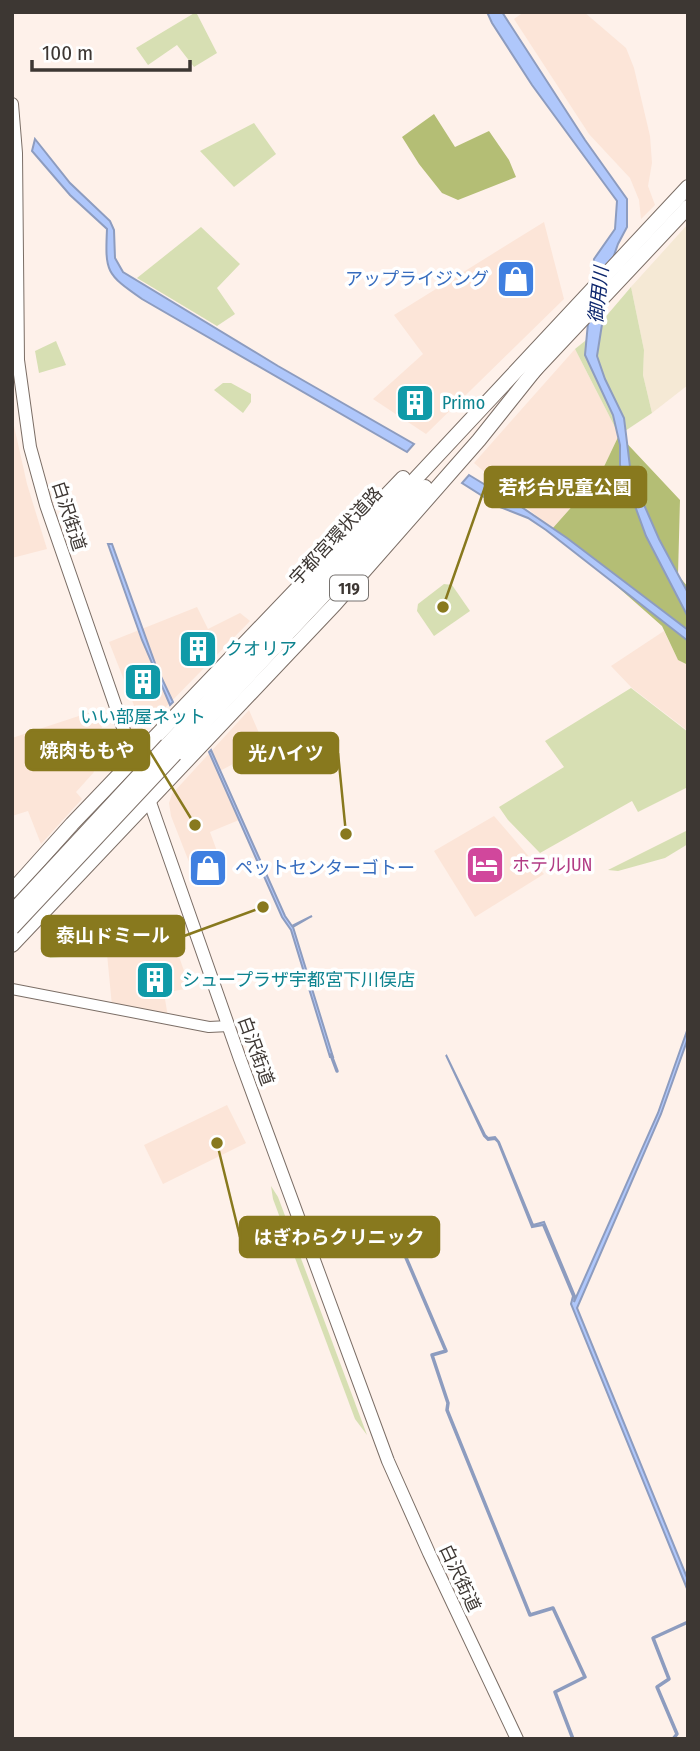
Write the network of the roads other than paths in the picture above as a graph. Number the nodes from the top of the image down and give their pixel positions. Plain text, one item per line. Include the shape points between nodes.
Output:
1 (12, 104) edge
2 (688, 187) edge
3 (688, 207) edge
4 (636, 253) junction
5 (574, 319) junction
6 (538, 366) junction
7 (467, 424) junction
8 (171, 750) junction
9 (134, 760) junction
10 (150, 802) junction
11 (12, 891) edge
12 (12, 912) edge
13 (12, 928) edge
14 (12, 945) edge
15 (12, 989) edge
16 (229, 1026) junction
17 (517, 1739) edge

1 - 9 main road, 白沢街道 via 18,360 28,436 46,505
2 - 4 highway, 宇都宮環状道路 / 119
3 - 4 highway, 宇都宮環状道路 / 119
4 - 5 highway, 宇都宮環状道路 / 119
5 - 6 highway, 宇都宮環状道路 / 119
5 - 7 highway, 宇都宮環状道路 / 119
6 - 8 highway, 宇都宮環状道路 / 119
6 - 10 highway, 119 via 335,604
7 - 8 highway, 宇都宮環状道路 / 119
7 - 9 highway, 119 via 460,420
8 - 12 highway, 宇都宮環状道路 / 119, bridge
8 - 13 highway, 宇都宮環状道路 / 119, bridge
9 - 10 main road, 白沢街道
9 - 11 highway, 119
10 - 14 highway, 119
10 - 16 main road, 白沢街道
15 - 16 street via 208,1027
16 - 17 main road, 白沢街道 via 388,1461

